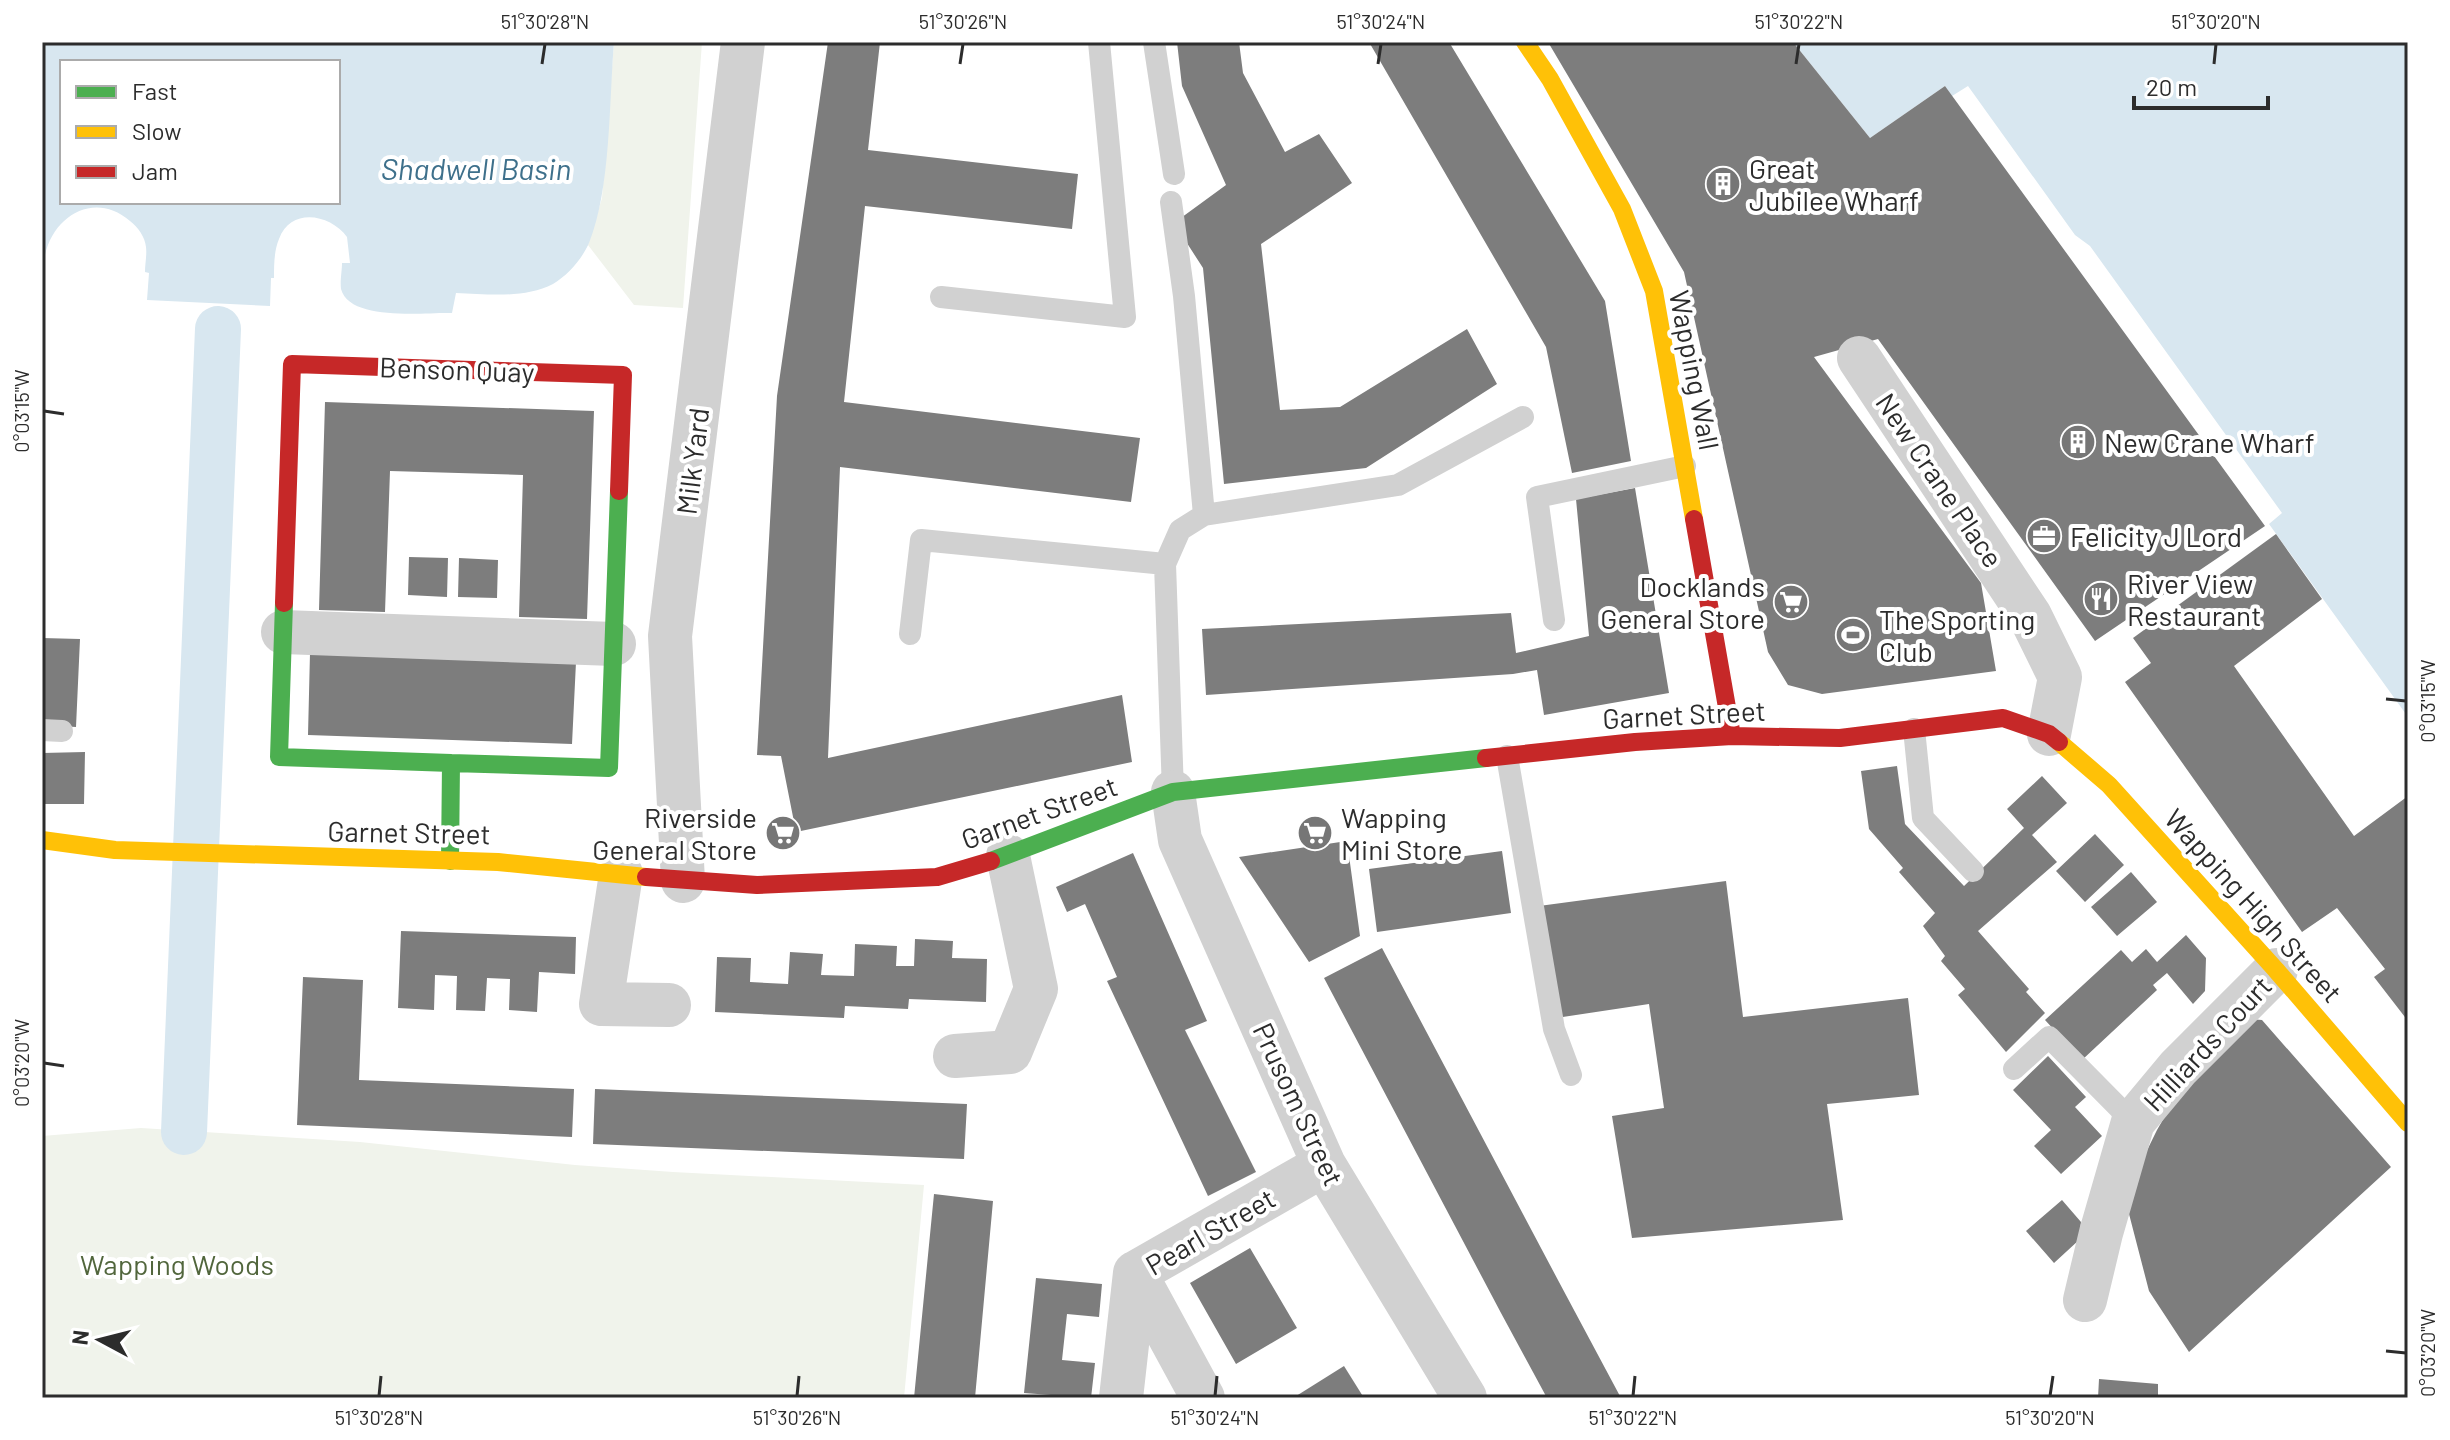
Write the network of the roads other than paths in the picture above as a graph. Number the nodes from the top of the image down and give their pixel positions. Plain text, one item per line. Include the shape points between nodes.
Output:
1 (743, 42) edge
2 (1099, 42) edge
3 (1154, 42) edge
4 (1525, 42) edge
5 (1174, 174) dead end
6 (1171, 202) dead end
7 (941, 297) dead end
8 (1859, 358) dead end
9 (1523, 417) dead end
10 (1685, 466) junction
11 (1204, 515) junction
12 (1165, 564) junction
13 (1554, 620) dead end
14 (283, 632) junction
15 (910, 634) dead end
16 (614, 644) junction
17 (1914, 729) junction
18 (2049, 734) junction
19 (1732, 736) junction
20 (1507, 756) junction
21 (451, 763) junction
22 (1173, 792) junction
23 (42, 840) edge
24 (1008, 856) junction
25 (450, 861) junction
26 (1973, 871) dead end
27 (621, 874) junction
28 (683, 881) junction
29 (2276, 970) junction
30 (669, 1005) dead end
31 (955, 1056) dead end
32 (2014, 1069) dead end
33 (1571, 1075) dead end
34 (2133, 1122) junction
35 (2408, 1123) edge
36 (1324, 1165) junction
37 (1135, 1273) junction
38 (2085, 1300) dead end
39 (1121, 1398) edge
40 (1203, 1398) edge
41 (1465, 1398) edge

1 - 28 street, Milk Yard via 670,636
2 - 7 lane via 1125,317
3 - 5 lane
4 - 10 street, Wapping Wall via 1622,209 1654,291
6 - 11 lane
8 - 18 street, New Crane Place via 2030,616 2060,677
9 - 11 lane via 1398,485
10 - 13 lane via 1537,497
10 - 19 street, Wapping Wall
11 - 12 lane via 1180,530
12 - 15 lane via 921,540
12 - 22 lane
14 - 16 street
14 - 16 street, Benson Quay via 292,364 623,375
14 - 21 street, Benson Quay via 279,757
16 - 21 street, Benson Quay via 609,768
17 - 18 street, Garnet Street via 2003,718
17 - 19 street, Garnet Street via 1840,738
17 - 26 lane via 1923,818
18 - 29 street, Wapping High Street via 2109,785
19 - 20 street, Garnet Street
20 - 22 street, Garnet Street
20 - 33 lane via 1554,1029
21 - 25 street
22 - 24 street, Garnet Street
22 - 36 street, Prusom Street via 1180,840
23 - 25 street, Garnet Street via 115,850
24 - 28 street, Garnet Street via 937,877 757,885
24 - 31 street via 1036,989 1010,1052
25 - 27 street, Garnet Street
27 - 28 street, Garnet Street
27 - 30 street via 601,1004
29 - 34 street, Hilliards Court via 2178,1068
29 - 35 street, Wapping High Street
32 - 34 lane via 2049,1037
34 - 38 street, Hilliards Court
36 - 37 street, Pearl Street
36 - 41 street, Prusom Street
37 - 39 street
37 - 40 street, Pearl Street

